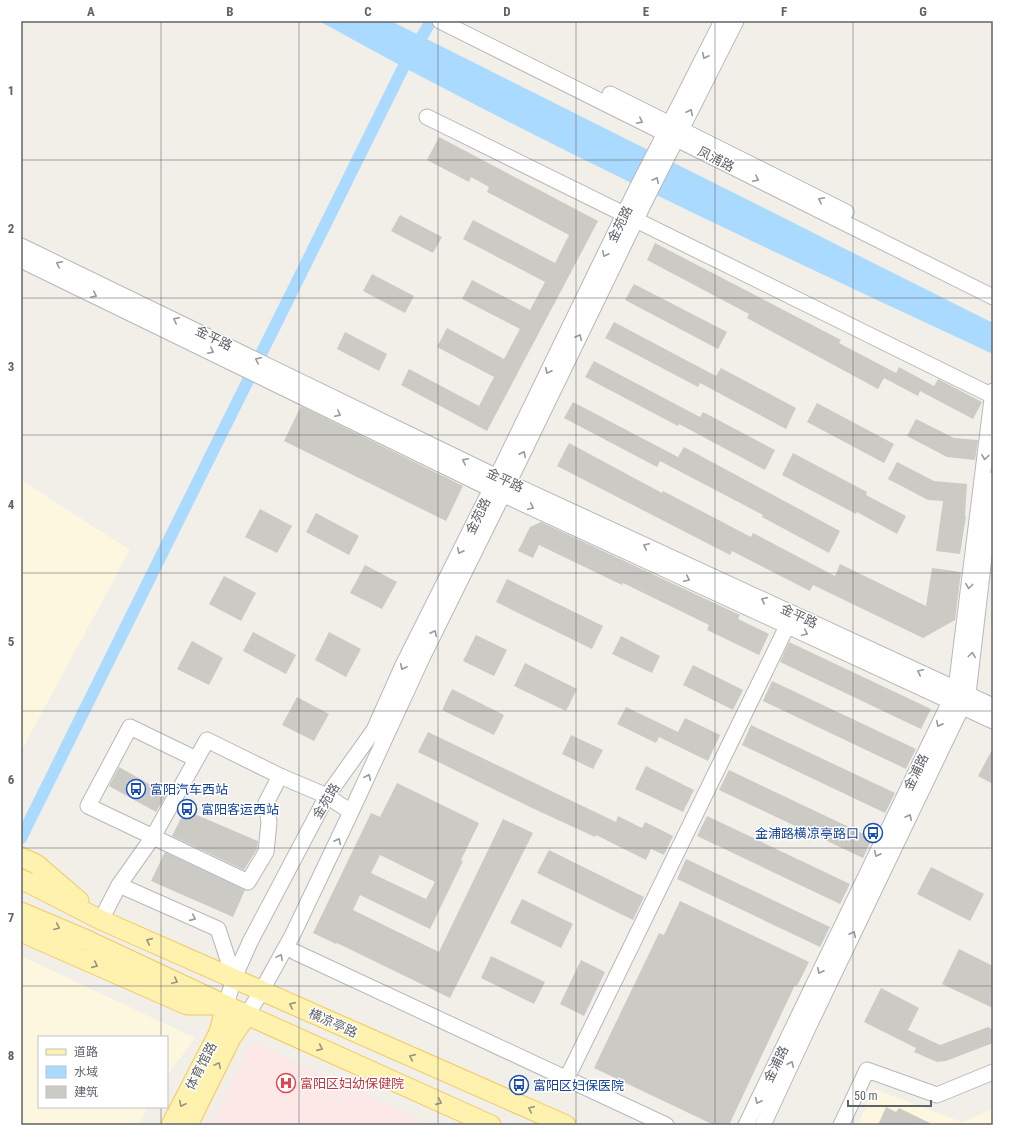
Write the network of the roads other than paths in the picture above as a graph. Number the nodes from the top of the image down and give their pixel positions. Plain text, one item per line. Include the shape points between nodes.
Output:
1 (441, 21) edge
2 (463, 21) edge
3 (722, 21) edge
4 (736, 21) edge
5 (427, 117) dead end
6 (673, 132) junction
7 (630, 216) junction
8 (21, 246) edge
9 (21, 260) edge
10 (993, 286) edge
11 (993, 297) edge
12 (233, 355) junction
13 (277, 377) junction
14 (993, 394) edge
15 (993, 480) edge
16 (500, 486) junction
17 (791, 619) junction
18 (959, 697) junction
19 (993, 706) edge
20 (993, 721) edge
21 (196, 759) junction
22 (280, 776) junction
23 (327, 796) junction
24 (351, 812) junction
25 (153, 837) junction
26 (28, 860) edge
27 (21, 880) edge
28 (119, 885) junction
29 (21, 912) edge
30 (101, 920) junction
31 (21, 932) edge
32 (296, 952) dead end
33 (234, 978) junction
34 (262, 992) junction
35 (226, 1005) junction
36 (246, 1015) junction
37 (993, 1072) edge
38 (567, 1078) junction
39 (171, 1125) edge
40 (188, 1125) edge
41 (491, 1125) edge
42 (566, 1125) edge
43 (666, 1125) edge
44 (746, 1125) edge
45 (763, 1125) edge
46 (841, 1125) edge

1 -> 6 street, 凤浦路
2 - 6 street, 凤浦路
3 -> 6 street, 金苑路
6 -> 4 street, 金苑路
5 - 7 street
6 - 7 street, 金苑路
10 -> 6 street, 凤浦路
6 -> 11 street, 凤浦路
7 - 14 street
7 - 16 street, 金苑路
12 -> 8 street, 金平路
9 -> 12 street
12 - 13 street, 金平路
16 -> 13 street, 金平路
13 -> 16 street, 金平路 via 303,397
14 -> 18 street, 金浦路
18 -> 15 street, 金浦路
16 - 17 street, 金平路
16 -> 23 street, 金苑路 via 403,666 374,730
24 -> 16 street
17 - 18 street, 金平路
17 - 38 street
18 - 19 street, 金平路
18 - 20 street
18 -> 44 street, 金浦路
45 -> 18 street, 金浦路
21 - 22 street via 207,740
21 - 25 street
21 - 25 street via 130,727 88,806
22 - 23 street
22 - 25 street via 266,803 269,822 266,852 248,882
23 - 24 street
23 - 33 street, 金苑路 via 250,942
34 -> 24 street via 293,934
25 - 28 street
26 - 30 main road, 横凉亭路
27 - 30 main road, 横凉亭路
28 - 30 street
28 -> 33 street via 218,929
29 -> 35 main road
33 -> 30 main road, 横凉亭路
31 -> 35 main road via 187,1006
32 - 38 street
33 - 34 main road, 横凉亭路
33 - 35 street, 金苑路
34 - 36 street
42 -> 34 main road, 横凉亭路
35 - 36 main road
35 -> 39 main road, 体育馆路 via 219,1032
40 -> 36 main road, 体育馆路 via 231,1038
36 -> 41 main road
37 - 46 street via 937,1095 867,1070
38 - 43 street

